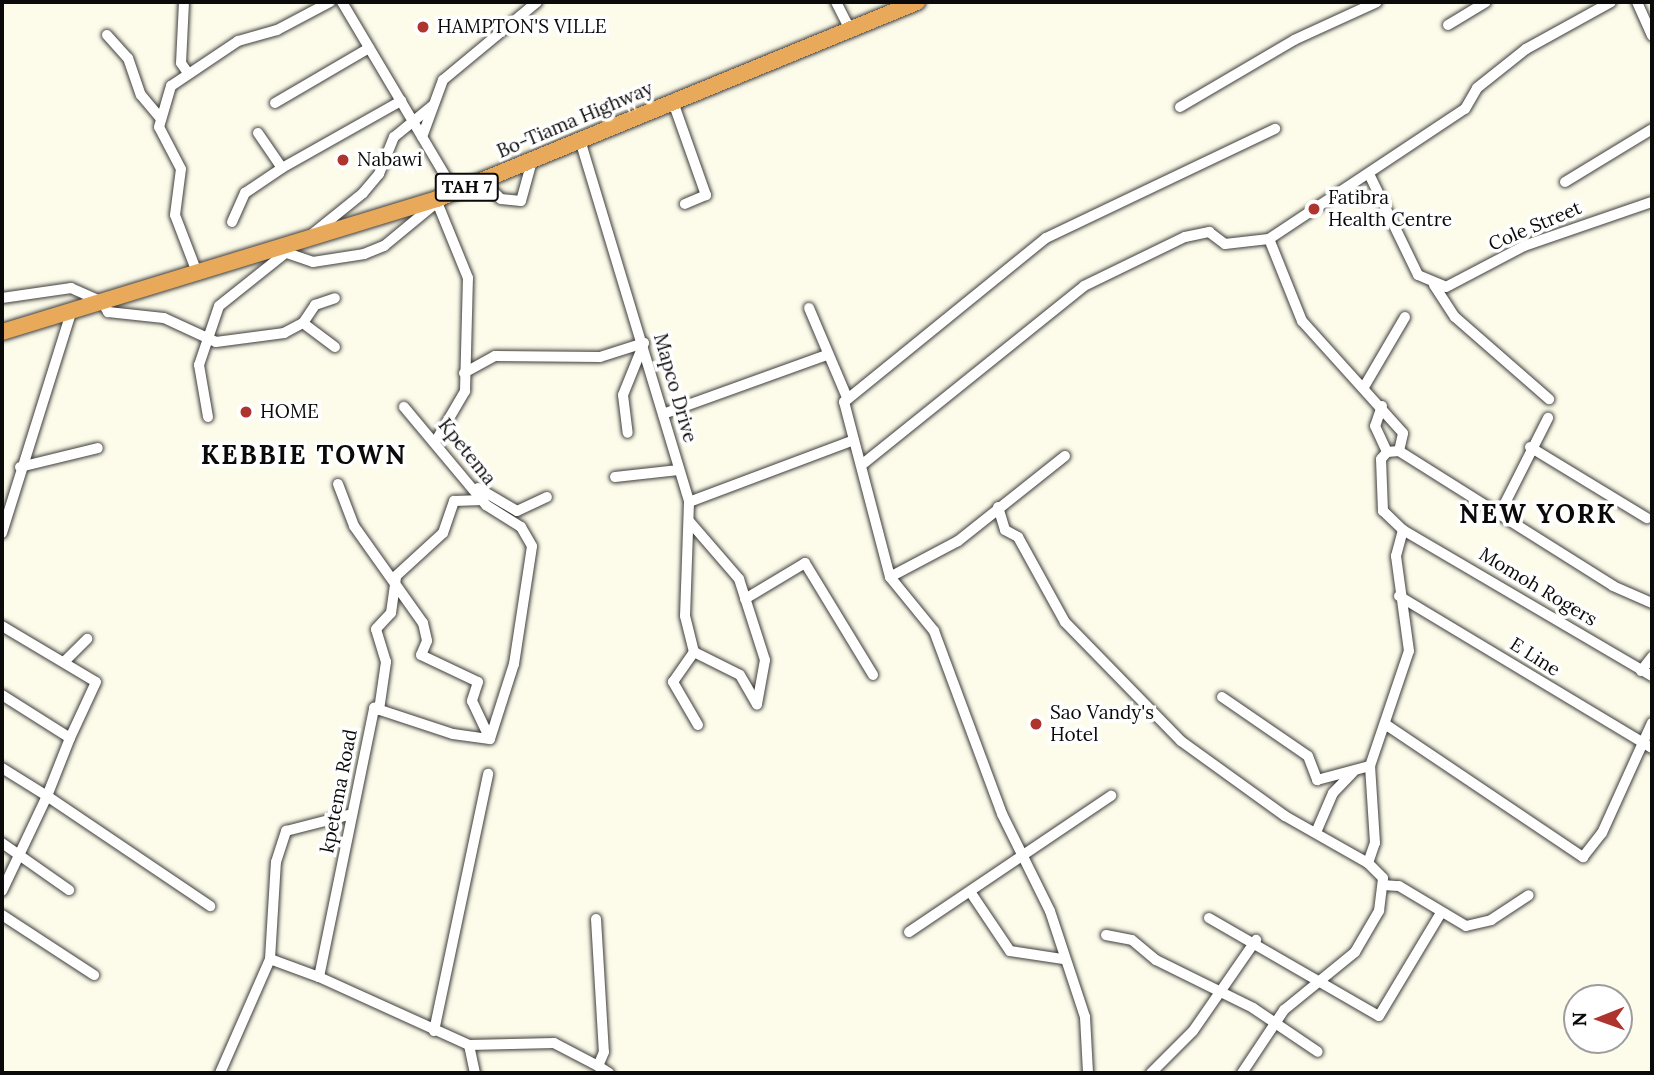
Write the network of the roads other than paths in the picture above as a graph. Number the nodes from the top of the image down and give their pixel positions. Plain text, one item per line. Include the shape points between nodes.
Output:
1 (184, 2) edge
2 (330, 2) edge
3 (342, 2) edge
4 (537, 2) edge
5 (836, 2) edge
6 (917, 2) edge
7 (1377, 2) edge
8 (1486, 2) edge
9 (1611, 2) edge
10 (1637, 2) edge
11 (1448, 25) dead end
12 (850, 31) junction
13 (107, 35) dead end
14 (1652, 36) edge
15 (369, 48) junction
16 (188, 73) junction
17 (401, 101) junction
18 (673, 102) junction
19 (275, 103) dead end
20 (432, 106) junction
21 (1180, 107) dead end
22 (411, 118) junction
23 (161, 119) junction
24 (1275, 129) dead end
25 (1652, 129) edge
26 (258, 133) dead end
27 (422, 137) junction
28 (580, 140) junction
29 (532, 161) junction
30 (282, 168) junction
31 (1370, 176) junction
32 (483, 181) junction
33 (1565, 182) dead end
34 (455, 191) junction
35 (437, 201) junction
36 (1652, 202) edge
37 (685, 204) dead end
38 (232, 222) dead end
39 (1269, 239) junction
40 (301, 245) junction
41 (282, 253) junction
42 (198, 275) junction
43 (1434, 285) junction
44 (2, 298) edge
45 (335, 298) dead end
46 (102, 302) junction
47 (808, 308) dead end
48 (72, 310) junction
49 (1405, 317) dead end
50 (303, 323) junction
51 (2, 332) edge
52 (208, 338) junction
53 (644, 343) junction
54 (335, 347) dead end
55 (824, 356) junction
56 (464, 373) junction
57 (1364, 387) junction
58 (846, 395) junction
59 (1549, 399) dead end
60 (1382, 406) junction
61 (404, 407) dead end
62 (663, 414) junction
63 (208, 417) dead end
64 (1548, 418) dead end
65 (628, 433) dead end
66 (437, 439) junction
67 (854, 440) junction
68 (1530, 447) junction
69 (98, 448) dead end
70 (1399, 451) junction
71 (1387, 452) junction
72 (1065, 456) dead end
73 (864, 463) junction
74 (20, 467) junction
75 (680, 470) junction
76 (615, 477) dead end
77 (338, 484) dead end
78 (476, 486) junction
79 (547, 497) dead end
80 (483, 500) junction
81 (688, 502) junction
82 (999, 507) junction
83 (1499, 515) junction
84 (1647, 518) dead end
85 (689, 521) junction
86 (1403, 530) junction
87 (2, 533) edge
88 (890, 577) junction
89 (395, 587) junction
90 (1399, 596) junction
91 (744, 599) junction
92 (1652, 603) edge
93 (2, 626) edge
94 (87, 639) dead end
95 (694, 652) junction
96 (1652, 657) edge
97 (64, 662) junction
98 (1641, 671) junction
99 (873, 675) dead end
100 (1652, 677) edge
101 (2, 695) edge
102 (1222, 697) dead end
103 (379, 710) junction
104 (1385, 723) junction
105 (1652, 723) edge
106 (698, 725) dead end
107 (70, 737) junction
108 (489, 739) junction
109 (1647, 745) edge
110 (1370, 766) junction
111 (2, 768) edge
112 (1355, 771) junction
113 (488, 774) dead end
114 (47, 796) junction
115 (1111, 796) dead end
116 (349, 815) junction
117 (1317, 830) junction
118 (2, 843) edge
119 (19, 853) junction
120 (1023, 856) junction
121 (1368, 863) junction
122 (1383, 885) junction
123 (69, 890) dead end
124 (2, 891) edge
125 (971, 893) junction
126 (1529, 895) dead end
127 (210, 906) dead end
128 (1441, 914) junction
129 (2, 915) edge
130 (1209, 918) dead end
131 (596, 919) dead end
132 (909, 932) dead end
133 (1106, 935) dead end
134 (1256, 940) junction
135 (270, 959) junction
136 (1063, 959) junction
137 (94, 975) dead end
138 (319, 977) junction
139 (1323, 978) junction
140 (1222, 993) junction
141 (1276, 1022) junction
142 (434, 1031) junction
143 (469, 1045) junction
144 (1318, 1052) dead end
145 (598, 1066) junction
146 (220, 1073) edge
147 (475, 1073) edge
148 (610, 1073) edge
149 (1088, 1073) edge
150 (1151, 1073) edge
151 (1242, 1073) edge

1 - 16 street via 181,63
2 - 16 street via 277,30 237,41
3 - 15 street
4 - 20 street via 458,63
5 - 12 street
6 - 12 highway, Bo-Tiama Highway / TAH 7
7 - 21 street via 1294,40
8 - 11 street
9 - 31 street via 1526,49 1477,88 1465,109
10 - 14 street
12 - 18 highway, Bo-Tiama Highway / TAH 7
13 - 23 street via 128,58 141,94
15 - 17 street
15 - 19 street
16 - 23 street via 171,86
17 - 22 street
17 - 30 street
18 - 28 highway, Bo-Tiama Highway / TAH 7
18 - 37 street via 706,195
20 - 22 street
20 - 27 street
22 - 27 street
22 - 40 street via 371,183 311,229
23 - 42 street via 159,127 181,169 178,225
24 - 58 street via 1046,238
25 - 33 street
26 - 30 street
27 - 34 street
28 - 29 highway, Bo-Tiama Highway / TAH 7
28 - 53 street, Mapco Drive
29 - 32 highway, Bo-Tiama Highway / TAH 7
29 - 32 street via 521,201 501,200
30 - 38 street via 246,193
31 - 39 street
31 - 43 street via 1402,251
32 - 34 highway, Bo-Tiama Highway / TAH 7
34 - 35 highway, Bo-Tiama Highway / TAH 7
35 - 40 highway, Bo-Tiama Highway / TAH 7
35 - 41 street via 384,246 364,254 313,262
35 - 56 street via 468,278
36 - 43 street, Cole Street via 1524,246 1446,287
39 - 57 street via 1302,321
39 - 73 street via 1225,244 1209,232 1185,237 1084,286
40 - 41 highway, Bo-Tiama Highway / TAH 7
41 - 42 highway, Bo-Tiama Highway / TAH 7
41 - 52 street via 219,306
42 - 46 highway, Bo-Tiama Highway / TAH 7
43 - 59 street via 1455,317
44 - 46 street via 71,288
45 - 50 street via 315,305
46 - 48 highway, Bo-Tiama Highway / TAH 7
46 - 52 street via 108,313 163,318
47 - 55 street
48 - 51 highway, Bo-Tiama Highway / TAH 7
48 - 74 street
49 - 57 street
50 - 52 street via 242,341
50 - 54 street
52 - 63 street via 199,365
53 - 56 street via 600,358 495,356
53 - 62 street, Mapco Drive
53 - 65 street via 624,395
55 - 58 street
55 - 62 street
56 - 66 street via 465,391
57 - 60 street
58 - 67 street
60 - 70 street via 1403,433
60 - 71 street via 1375,425
61 - 66 street, Kpetema
62 - 75 street, Mapco Drive
64 - 68 street
66 - 78 street, Kpetema
67 - 73 street
67 - 81 street
68 - 83 street
68 - 84 street
69 - 74 street
70 - 71 street
70 - 83 street
71 - 86 street via 1381,459 1383,511
72 - 82 street
73 - 88 street
74 - 87 street
75 - 76 street
75 - 81 street, Mapco Drive
77 - 89 street via 354,526
78 - 79 street via 517,511
78 - 80 street, Kpetema
80 - 89 street via 454,501 443,533 396,576
80 - 108 street, Kpetema via 521,527 532,546 514,663
81 - 85 street, Mapco Drive
82 - 88 street via 958,541
82 - 117 street via 1005,530 1017,537 1073,632 1181,741 1247,791
83 - 92 street via 1613,586
85 - 91 street via 726,558
85 - 95 street, Mapco Drive via 685,616
86 - 90 street via 1396,556
86 - 98 street, Momoh Rogers
88 - 120 street via 934,631
89 - 103 street via 391,613 376,629 386,662
89 - 108 street via 424,623 427,641 421,655 478,682 472,701
90 - 104 street via 1409,651
90 - 109 street, E Line
91 - 95 street via 765,660 757,704 740,675
91 - 99 street via 805,563
93 - 97 street
94 - 97 street
95 - 106 street via 673,682
96 - 98 street
97 - 107 street via 96,682
98 - 100 street, Momoh Rogers
101 - 107 street
102 - 112 street via 1308,756 1317,780
103 - 108 street, kpetema Road
103 - 116 street, kpetema Road via 374,708
104 - 109 street via 1579,856 1588,856
104 - 110 street
105 - 109 street
107 - 114 street
110 - 112 street
110 - 121 street via 1375,843
111 - 114 street
112 - 117 street via 1339,783
113 - 142 street
114 - 119 street
114 - 127 street
115 - 120 street
116 - 135 street via 286,831 276,862
116 - 138 street, kpetema Road
117 - 121 street
118 - 119 street
119 - 123 street
119 - 124 street
120 - 125 street
120 - 136 street via 1050,911
121 - 122 street
122 - 128 street via 1399,886
122 - 139 street via 1365,939
125 - 132 street
125 - 136 street via 1010,951
126 - 128 street via 1474,926
128 - 139 street via 1379,1016
129 - 137 street
130 - 134 street
131 - 145 street via 604,1052
133 - 140 street via 1132,940 1156,960
134 - 139 street
134 - 140 street
135 - 138 street
135 - 146 street
136 - 149 street via 1085,1017
138 - 142 street
139 - 141 street
140 - 141 street
140 - 150 street
141 - 144 street
141 - 151 street
142 - 143 street
143 - 145 street via 554,1044
143 - 147 street
145 - 148 street

